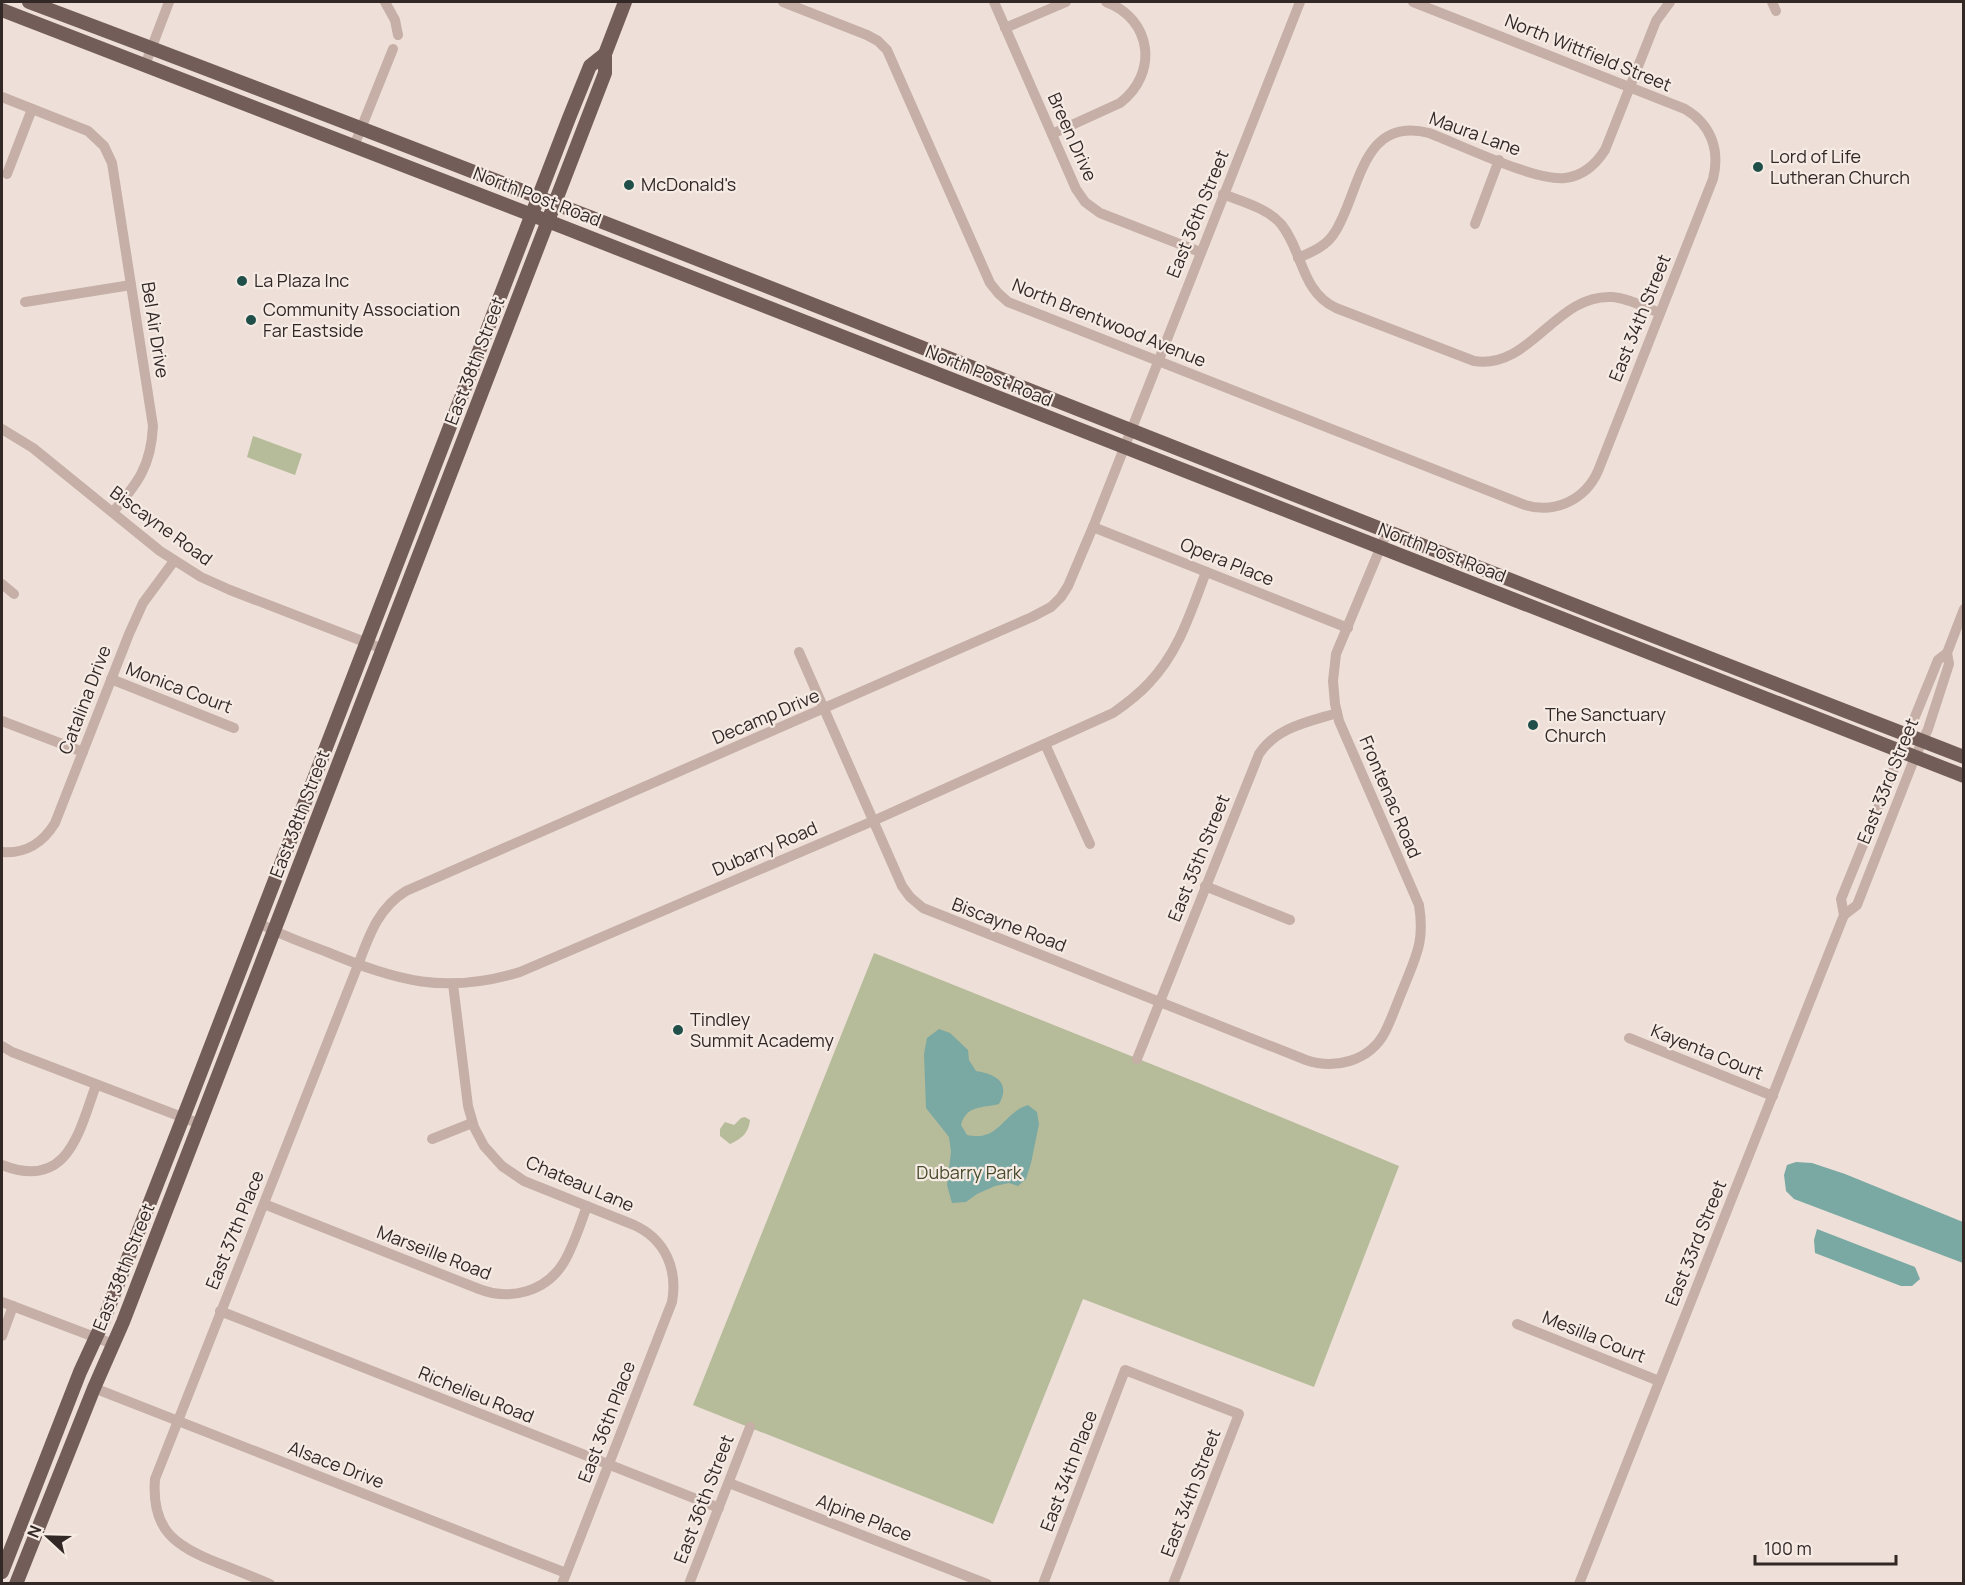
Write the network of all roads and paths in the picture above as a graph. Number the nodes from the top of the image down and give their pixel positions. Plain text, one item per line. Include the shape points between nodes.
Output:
1 (29, 2) edge
2 (169, 2) edge
3 (385, 2) edge
4 (626, 2) edge
5 (783, 2) edge
6 (994, 2) edge
7 (1066, 2) edge
8 (1106, 2) edge
9 (1300, 2) edge
10 (1413, 2) edge
11 (1670, 2) edge
12 (2, 10) edge
13 (1005, 28) junction
14 (398, 34) dead end
15 (151, 49) junction
16 (393, 49) dead end
17 (605, 54) junction
18 (145, 66) junction
19 (1630, 87) junction
20 (2, 97) edge
21 (32, 109) junction
22 (360, 129) junction
23 (1052, 134) junction
24 (1710, 134) joint
25 (354, 146) junction
26 (1499, 160) junction
27 (7, 174) dead end
28 (1223, 194) junction
29 (538, 198) junction
30 (555, 205) junction
31 (532, 214) junction
32 (549, 221) junction
33 (1475, 224) dead end
34 (1200, 252) junction
35 (1298, 258) junction
36 (131, 285) junction
37 (26, 302) dead end
38 (1660, 313) junction
39 (1158, 361) junction
40 (2, 429) edge
41 (1128, 440) junction
42 (1568, 503) joint
43 (112, 512) junction
44 (1093, 527) junction
45 (1387, 532) junction
46 (1380, 548) junction
47 (174, 561) junction
48 (1206, 572) junction
49 (2, 584) edge
50 (14, 594) dead end
51 (1964, 609) edge
52 (1348, 628) junction
53 (366, 643) junction
54 (383, 649) junction
55 (799, 652) dead end
56 (1947, 653) junction
57 (111, 679) junction
58 (824, 710) junction
59 (1337, 713) junction
60 (2, 721) edge
61 (234, 728) dead end
62 (1907, 735) junction
63 (1922, 741) junction
64 (1045, 744) junction
65 (1900, 751) junction
66 (83, 752) junction
67 (1915, 757) junction
68 (1964, 757) edge
69 (1964, 776) edge
70 (873, 820) junction
71 (1090, 844) dead end
72 (2, 852) edge
73 (1205, 886) junction
74 (1844, 915) junction
75 (1290, 920) dead end
76 (259, 923) junction
77 (274, 931) junction
78 (358, 965) junction
79 (453, 984) junction
80 (1159, 1002) junction
81 (1629, 1038) dead end
82 (2, 1046) edge
83 (1137, 1059) dead end
84 (1351, 1061) joint
85 (96, 1085) junction
86 (1773, 1096) junction
87 (183, 1117) junction
88 (472, 1123) junction
89 (200, 1124) junction
90 (432, 1139) dead end
91 (2, 1165) edge
92 (264, 1204) junction
93 (587, 1206) junction
94 (673, 1271) joint
95 (2, 1302) edge
96 (13, 1306) junction
97 (220, 1311) junction
98 (1516, 1324) dead end
99 (2, 1336) edge
100 (96, 1338) junction
101 (113, 1344) junction
102 (1125, 1370) joint
103 (1659, 1381) junction
104 (94, 1388) junction
105 (178, 1421) junction
106 (750, 1427) dead end
107 (608, 1465) junction
108 (729, 1482) junction
109 (719, 1508) junction
110 (2, 1572) edge
111 (564, 1578) edge
112 (16, 1584) edge
113 (270, 1584) edge
114 (689, 1584) edge
115 (987, 1584) edge
116 (1043, 1584) edge
117 (1173, 1584) edge
118 (1579, 1584) edge

1 - 15 main road, North Post Road
2 - 15 street
3 - 14 street
4 - 17 main road, East 38th Street
5 - 39 street, North Brentwood Avenue via 871,37 890,53 990,283 998,293 1015,306
6 - 13 street, Breen Drive
7 - 13 street
8 - 23 street via 1129,16 1141,34 1146,57 1140,81 1120,103
9 - 28 street, East 36th Street
10 - 19 street, North Wittfield Street
11 - 19 street via 1656,21
12 - 18 main road, North Post Road
13 - 23 street, Breen Drive
15 - 18 street
15 - 22 main road, North Post Road
16 - 22 street
17 - 29 main road, East 38th Street via 590,66
17 - 30 main road, East 38th Street via 605,73
18 - 25 main road, North Post Road
19 - 24 street, North Wittfield Street via 1689,111
19 - 26 street, Maura Lane via 1609,142 1588,169 1564,178 1543,177
20 - 21 street
21 - 27 street
21 - 36 street, Bel Air Drive via 92,134 110,157
22 - 25 street
22 - 29 main road, North Post Road
23 - 34 street, Breen Drive via 1076,189 1090,207
24 - 38 street, East 34th Street via 1717,159 1713,180
25 - 31 main road, North Post Road
26 - 33 street
26 - 35 street, Maura Lane via 1425,131 1390,135 1372,148 1334,234 1318,249
28 - 34 street, East 36th Street
28 - 35 street via 1273,216
29 - 30 main road, North Post Road
29 - 31 main road, East 38th Street
30 - 32 main road, East 38th Street
30 - 41 main road, North Post Road
31 - 32 main road, North Post Road
31 - 53 main road, East 38th Street
32 - 41 main road, North Post Road
32 - 54 main road, East 38th Street
34 - 39 street, East 36th Street
35 - 38 street via 1315,292 1331,306 1474,361 1492,362 1510,356 1572,307 1592,299 1617,298
36 - 37 street
36 - 43 street, Bel Air Drive via 153,435 144,471
38 - 42 street, East 34th Street via 1596,475 1586,490
39 - 41 street, East 36th Street
39 - 42 street, North Brentwood Avenue via 1525,505 1551,508
40 - 43 street, Biscayne Road via 33,448
41 - 44 street, Decamp Drive
41 - 45 main road, North Post Road
41 - 46 main road, North Post Road
43 - 47 street, Biscayne Road
44 - 48 street, Opera Place
44 - 58 street, Decamp Drive via 1068,586 1044,612
45 - 46 street, Frontenac Road
45 - 62 main road, North Post Road
46 - 52 street, Frontenac Road
46 - 65 main road, North Post Road
47 - 53 street, Biscayne Road via 221,587
47 - 57 street, Catalina Drive via 143,603
48 - 52 street, Opera Place
48 - 64 street, Dubarry Road via 1179,639 1147,686 1113,713
49 - 50 street
51 - 56 street, East 33rd Street
52 - 59 street, Frontenac Road via 1334,668
53 - 54 street, Biscayne Road
53 - 76 main road, East 38th Street
54 - 77 main road, East 38th Street
55 - 58 street, Biscayne Road
56 - 62 street, East 33rd Street via 1938,660
56 - 63 street, East 33rd Street via 1949,664
57 - 61 street, Monica Court
57 - 66 street, Catalina Drive
58 - 70 street, Biscayne Road
58 - 78 street, Decamp Drive via 406,891 390,902 377,919
59 - 73 street, East 35th Street via 1288,728 1261,751
59 - 84 street, Frontenac Road via 1419,905 1422,926 1419,948 1385,1031 1371,1049
60 - 66 street
62 - 63 main road, North Post Road
62 - 65 street, East 33rd Street
63 - 67 street, East 33rd Street
63 - 68 main road, North Post Road
64 - 70 street, Dubarry Road
64 - 71 street
65 - 67 main road, North Post Road
65 - 74 street, East 33rd Street via 1841,899
66 - 72 street, Catalina Drive via 55,823 42,840 27,849
67 - 69 main road, North Post Road
67 - 74 street, East 33rd Street via 1857,905
70 - 79 street, Dubarry Road via 520,972
70 - 80 street, Biscayne Road via 902,886 923,908
73 - 75 street
73 - 80 street, East 35th Street
74 - 86 street, East 33rd Street
76 - 77 street, Dubarry Road
76 - 87 main road, East 38th Street
77 - 78 street, Dubarry Road
77 - 89 main road, East 38th Street
78 - 79 street, Dubarry Road via 409,981
78 - 92 street, East 37th Place
79 - 88 street, Chateau Lane
80 - 83 street, East 35th Street
80 - 84 street, Biscayne Road via 1310,1062 1328,1065
81 - 86 street, Kayenta Court
82 - 85 street
85 - 87 street
85 - 91 street via 73,1146 65,1156 34,1171
86 - 103 street, East 33rd Street
87 - 89 street
87 - 100 main road, East 38th Street
88 - 90 street
88 - 93 street, Chateau Lane via 484,1146 509,1172
89 - 101 main road, East 38th Street
92 - 93 street, Marseille Road via 479,1289 505,1295 530,1290 555,1273 568,1255
92 - 97 street, East 37th Place
93 - 94 street, Chateau Lane via 649,1234 662,1247
94 - 107 street, East 36th Place via 672,1302
95 - 96 street
96 - 99 street
96 - 100 street
97 - 105 street, East 37th Place
97 - 107 street, Richelieu Road
98 - 103 street, Mesilla Court
100 - 101 street
100 - 110 main road, East 38th Street
101 - 104 main road, East 38th Street
102 - 116 street, East 34th Place
102 - 117 street, East 34th Street via 1239,1414
103 - 118 street, East 33rd Street
104 - 105 street, Alsace Drive
104 - 112 main road, East 38th Street
105 - 111 street, Alsace Drive
105 - 113 street, East 37th Place via 154,1488 156,1510 168,1533 184,1548
106 - 108 street, East 36th Street
107 - 109 street, Richelieu Road
107 - 111 street, East 36th Place
108 - 109 street, East 36th Street
108 - 115 street, Alpine Place
109 - 114 street, East 36th Street

